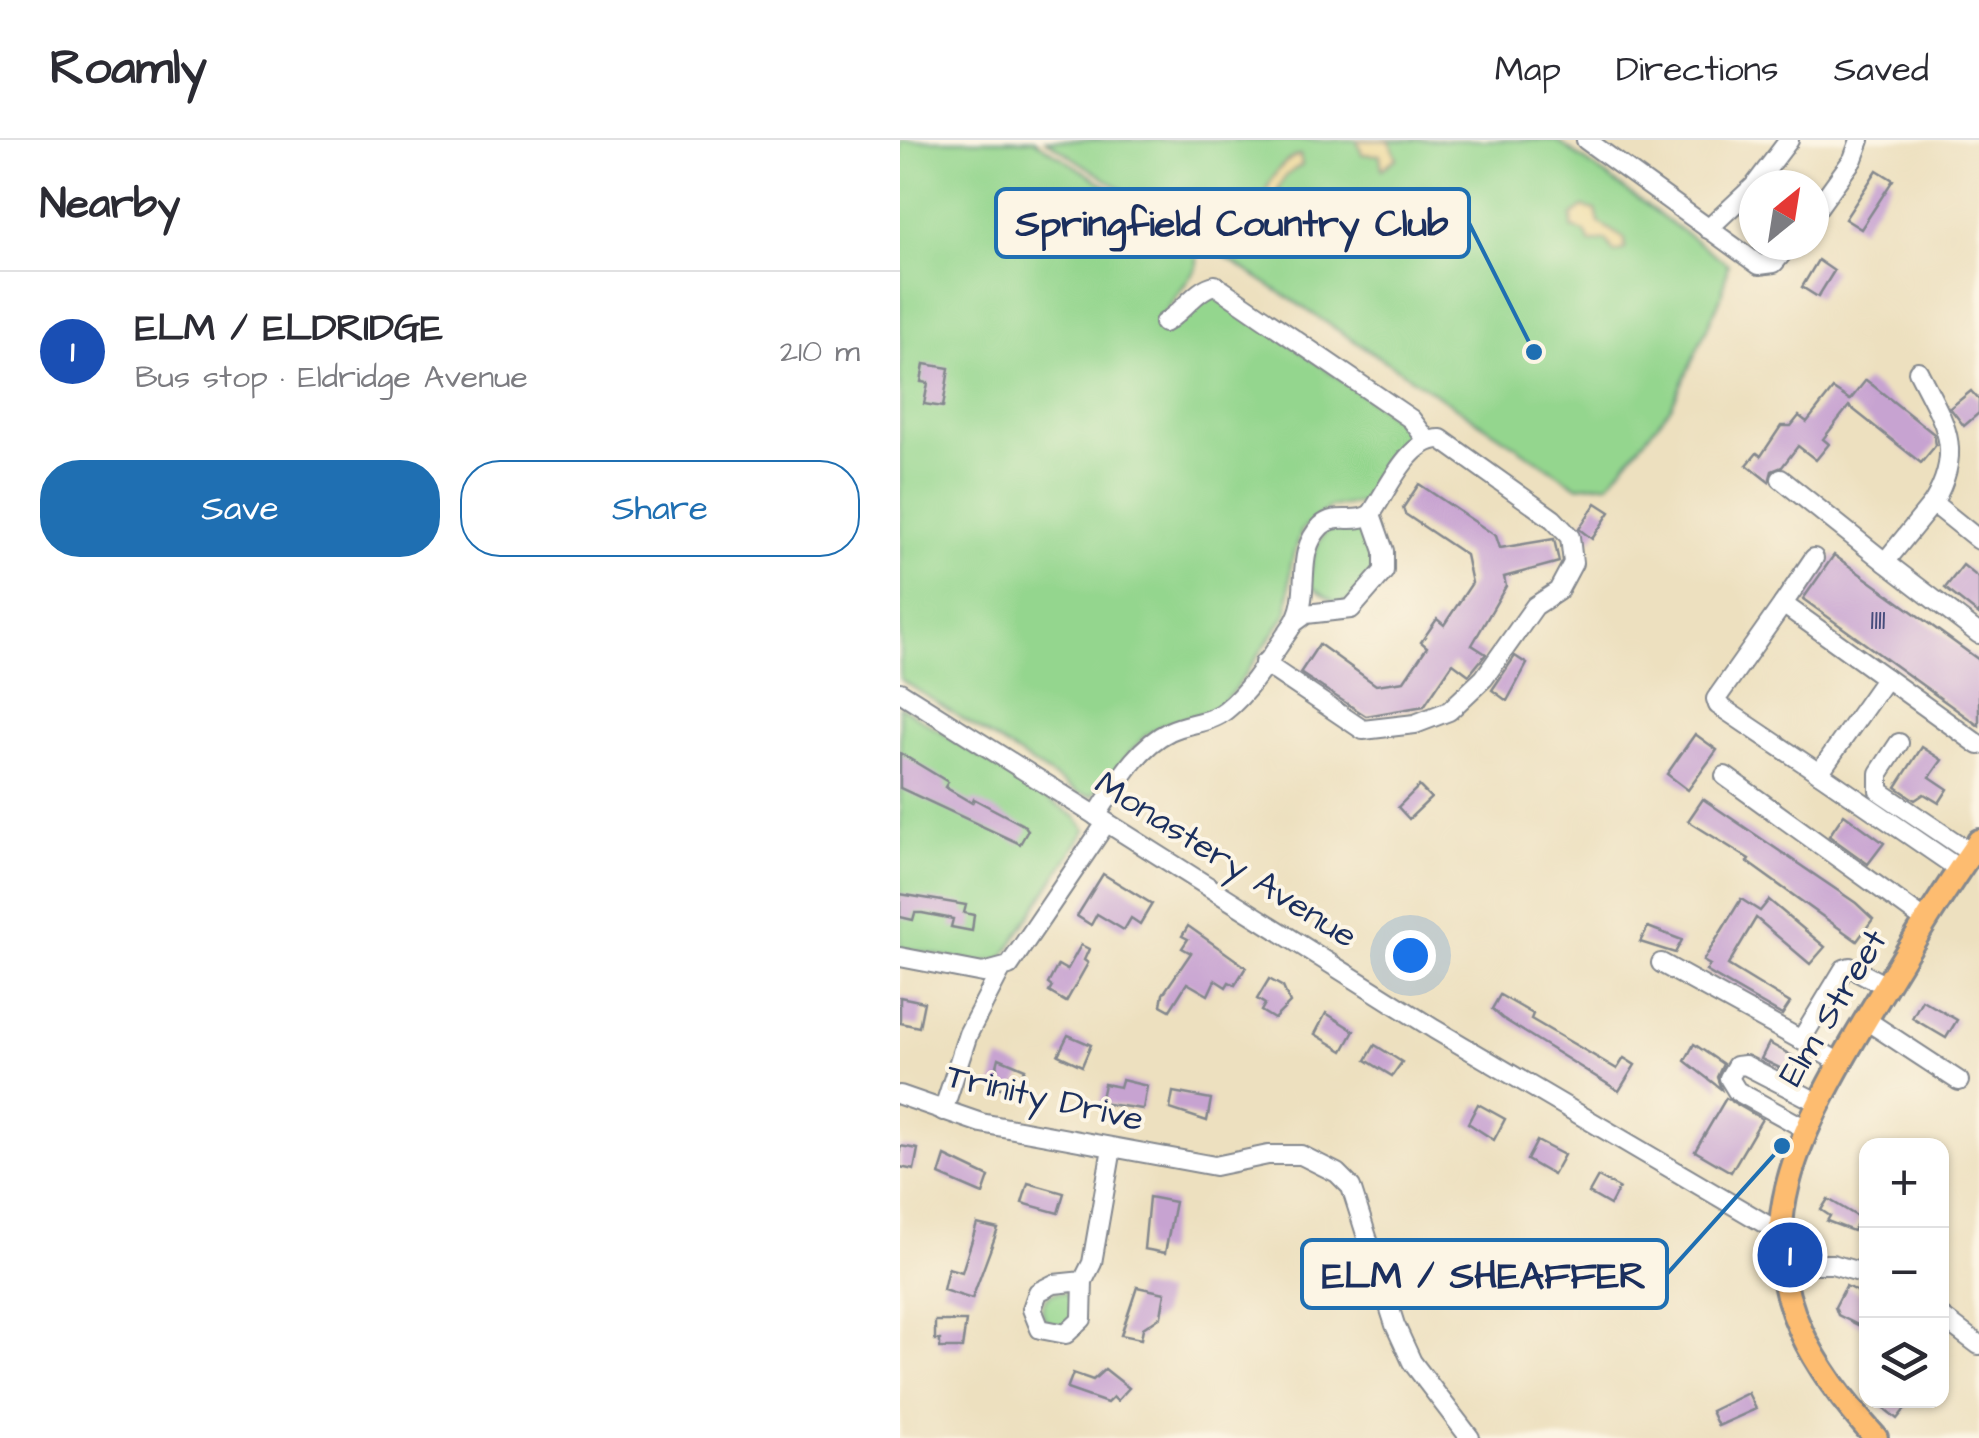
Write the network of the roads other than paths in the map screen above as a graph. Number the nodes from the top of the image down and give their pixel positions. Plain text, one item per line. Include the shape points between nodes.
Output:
1 (1586, 140) edge
2 (1789, 140) edge
3 (1860, 140) edge
4 (1766, 170) edge
5 (1829, 192) edge
6 (1739, 200) edge
7 (1708, 230) junction
8 (1739, 253) edge
9 (1164, 322) dead end
10 (1918, 371) dead end
11 (1427, 440) junction
12 (1780, 480) dead end
13 (1934, 503) junction
14 (1371, 514) junction
15 (1979, 540) edge
16 (1814, 558) dead end
17 (1885, 562) junction
18 (1784, 604) junction
19 (1295, 622) junction
20 (1979, 634) edge
21 (1264, 664) junction
22 (1886, 678) junction
23 (900, 692) edge
24 (1899, 743) dead end
25 (1979, 746) edge
26 (1819, 773) junction
27 (1725, 776) dead end
28 (1100, 820) junction
29 (1970, 854) edge
30 (1926, 920) junction
31 (900, 957) edge
32 (1661, 963) dead end
33 (1000, 972) junction
34 (1886, 986) junction
35 (1866, 1020) junction
36 (1801, 1040) junction
37 (1840, 1062) junction
38 (1960, 1081) dead end
39 (900, 1095) edge
40 (1816, 1102) junction
41 (943, 1111) junction
42 (1804, 1128) junction
43 (1112, 1148) junction
44 (1779, 1232) junction
45 (1781, 1264) junction
46 (1859, 1272) edge
47 (1083, 1282) dead end
48 (1943, 1318) edge
49 (1979, 1345) edge
50 (1470, 1438) edge
51 (1876, 1438) edge

1 - 7 street
2 - 4 street
3 - 5 street
6 - 7 street
7 - 8 street
9 - 11 street via 1215,284 1411,419
10 - 13 street via 1953,449 1948,479
11 - 14 street
11 - 21 street via 1450,443 1568,534 1574,559 1561,588 1534,606 1480,683 1424,722 1383,731 1356,728
12 - 17 street
13 - 15 street
13 - 17 street
14 - 19 street via 1329,521 1313,536
14 - 19 street via 1385,558 1379,581 1351,609 1306,614
16 - 18 street
17 - 20 street
18 - 22 street
18 - 26 street via 1716,699
19 - 21 street
21 - 28 street via 1224,712 1168,732 1143,750
22 - 25 street
22 - 26 street
23 - 28 street, Monastery Avenue
24 - 29 street via 1879,773 1879,791
26 - 29 street
27 - 30 street
28 - 33 street via 1024,949
28 - 44 street, Monastery Avenue via 1434,1029
29 - 30 main road, Elm Street
30 - 34 main road, Elm Street
31 - 33 street
32 - 36 street
33 - 41 street via 968,1034
34 - 35 main road, Elm Street
34 - 36 street via 1847,966
35 - 37 main road, Elm Street
35 - 38 street
36 - 37 street
37 - 40 main road, Elm Street
39 - 41 street, Trinity Drive
40 - 42 main road, Elm Street
40 - 42 street via 1745,1064 1729,1078 1737,1091
41 - 43 street, Trinity Drive
42 - 44 main road, Elm Street via 1786,1179
43 - 47 street
43 - 50 street, Trinity Drive via 1215,1166 1286,1154 1337,1173 1351,1187 1412,1362
44 - 45 main road, Elm Street
45 - 46 street via 1832,1264
45 - 51 main road, Elm Street via 1812,1354
48 - 49 street

